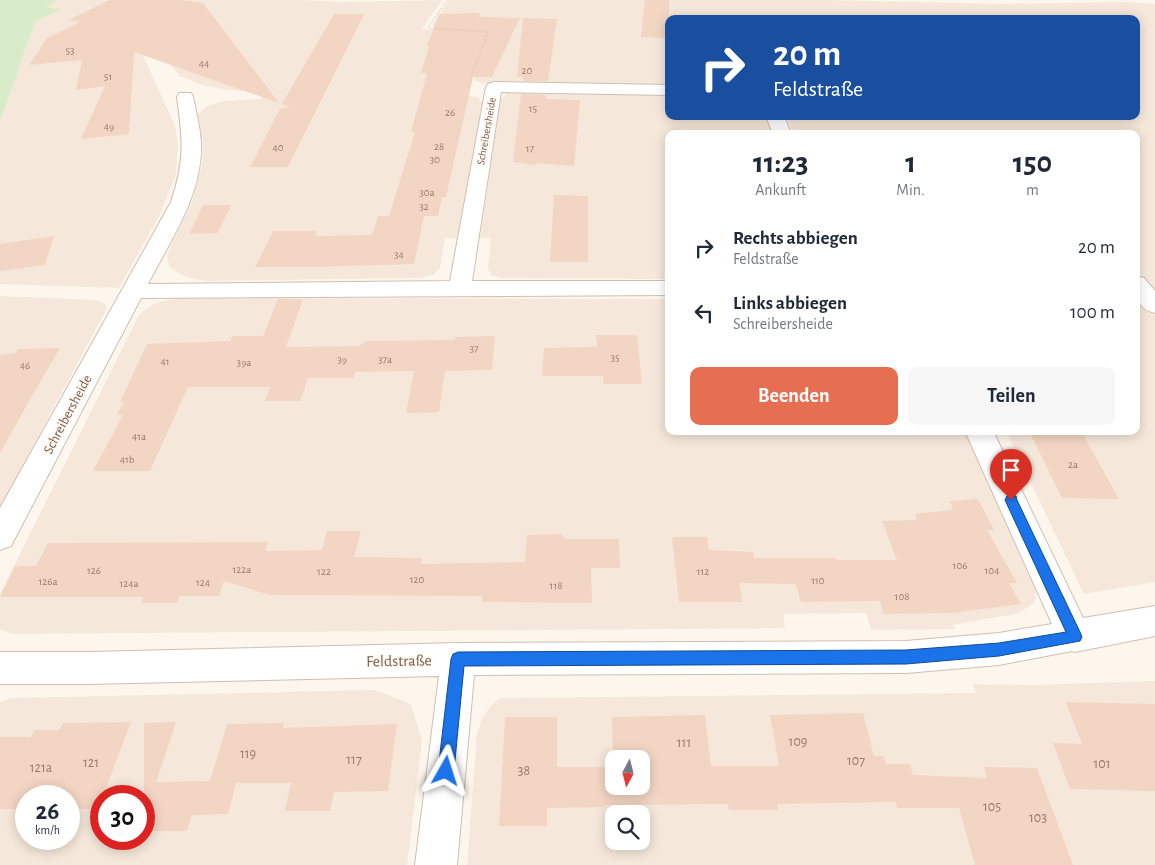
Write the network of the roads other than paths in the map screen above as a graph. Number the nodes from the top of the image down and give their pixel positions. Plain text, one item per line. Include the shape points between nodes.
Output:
1 (665, 90) edge
2 (185, 97) dead end
3 (460, 288) junction
4 (665, 288) edge
5 (1140, 288) edge
6 (133, 291) junction
7 (1155, 306) edge
8 (981, 435) edge
9 (0, 537) edge
10 (1155, 621) edge
11 (1075, 637) junction
12 (458, 659) junction
13 (0, 668) edge
14 (436, 865) edge

1 - 3 street, Schreibersheide via 494,87
2 - 6 street, Schreibersheide via 192,142 189,176 181,202
3 - 4 street
3 - 6 street
5 - 7 street
6 - 9 street, Schreibersheide
8 - 11 street
10 - 11 street, Feldstraße
11 - 12 street, Feldstraße via 999,649 906,657
12 - 13 street, Feldstraße
12 - 14 street

